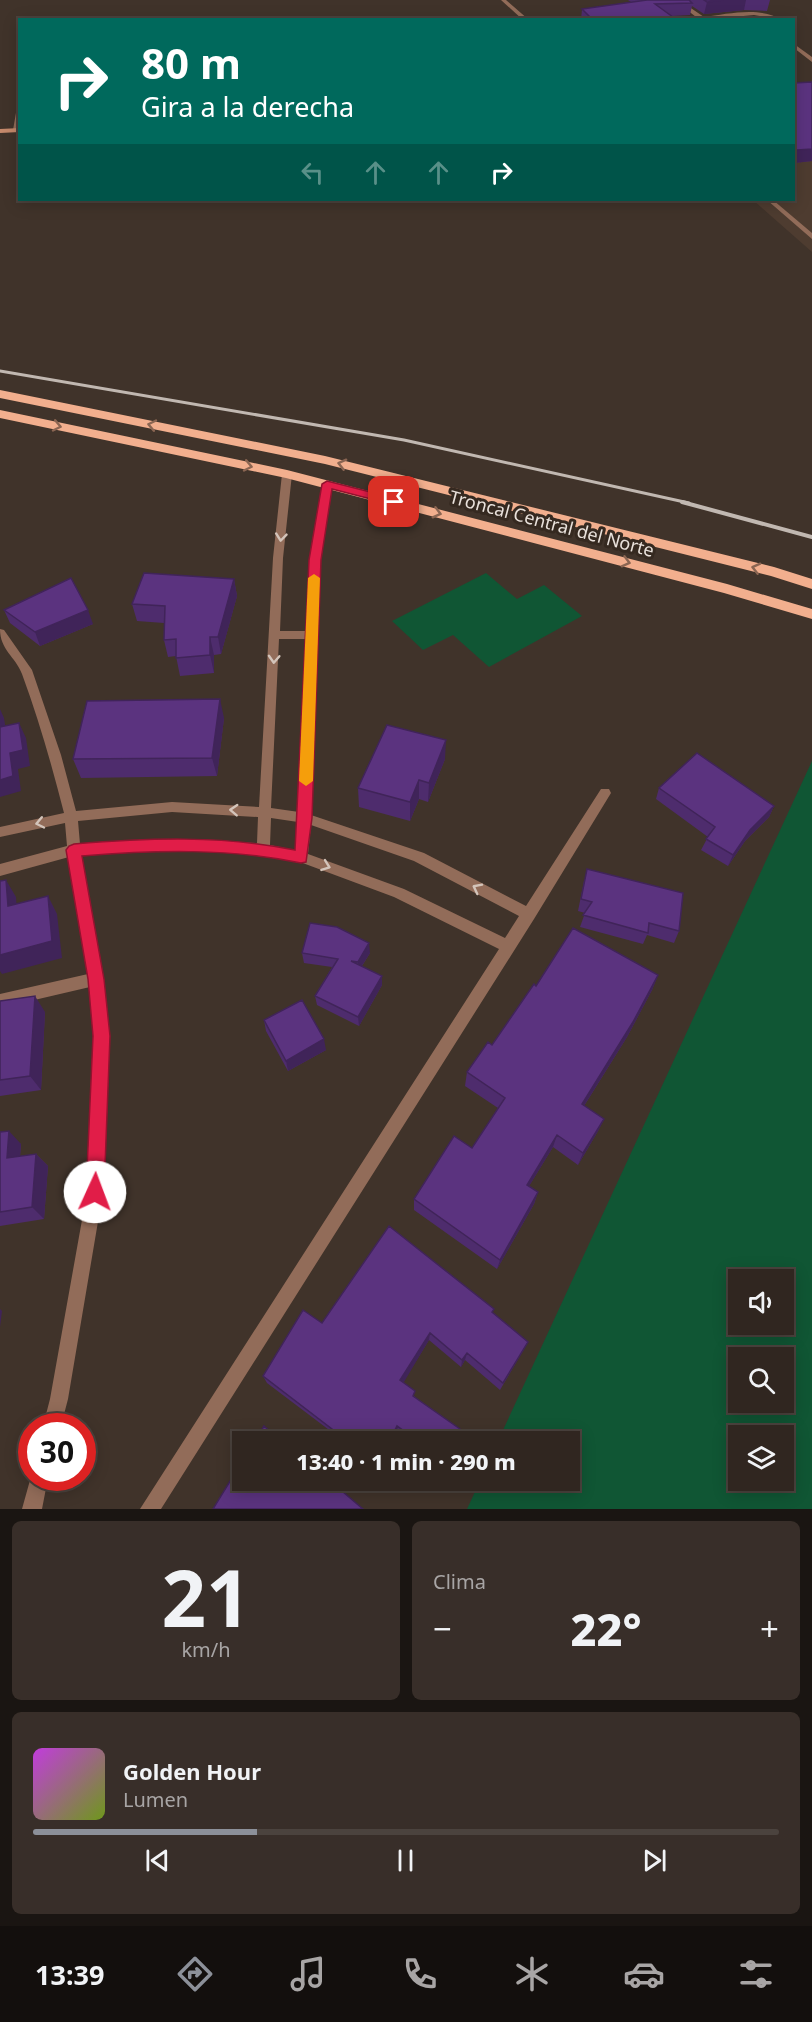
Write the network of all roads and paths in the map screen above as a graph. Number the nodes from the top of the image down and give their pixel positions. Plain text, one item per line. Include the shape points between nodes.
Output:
1 (503, 0) edge
2 (676, 0) edge
3 (525, 18) edge
4 (703, 18) edge
5 (715, 18) edge
6 (778, 18) edge
7 (795, 47) edge
8 (812, 60) edge
9 (18, 130) edge
10 (0, 131) edge
11 (771, 201) edge
12 (812, 237) edge
13 (0, 394) edge
14 (0, 414) edge
15 (287, 474) junction
16 (327, 484) junction
17 (812, 584) edge
18 (812, 614) edge
19 (0, 633) edge
20 (275, 635) junction
21 (312, 635) junction
22 (605, 793) dead end
23 (266, 812) junction
24 (71, 817) junction
25 (305, 818) junction
26 (0, 832) edge
27 (263, 849) junction
28 (74, 850) junction
29 (301, 857) junction
30 (0, 870) edge
31 (529, 915) junction
32 (507, 946) junction
33 (96, 979) junction
34 (0, 1001) edge
35 (54, 1413) edge
36 (36, 1491) edge
37 (32, 1509) edge
38 (150, 1509) edge

1 - 3 street
2 - 4 street
5 - 6 street via 760,14
7 - 8 street
9 - 10 main road
11 - 12 street
17 -> 13 highway, Troncal Central del Norte via 325,460
14 -> 15 highway, Troncal Central del Norte
15 - 16 highway, Troncal Central del Norte
15 -> 20 street
16 -> 18 highway, Troncal Central del Norte
16 - 21 street via 315,560
19 - 24 street via 26,670
20 - 21 street
20 -> 23 street
21 - 25 street
22 - 31 street
23 -> 24 street via 172,807
23 - 25 street
23 - 27 street
24 -> 26 street
24 - 28 street
25 - 29 street
31 -> 25 street via 419,857
27 - 28 street via 151,844
27 - 29 street
28 - 30 street
28 - 33 street
29 -> 32 street via 399,893
31 - 32 street
32 - 38 street
33 - 34 street
33 - 35 street via 102,1036 95,1192
36 - 37 street

